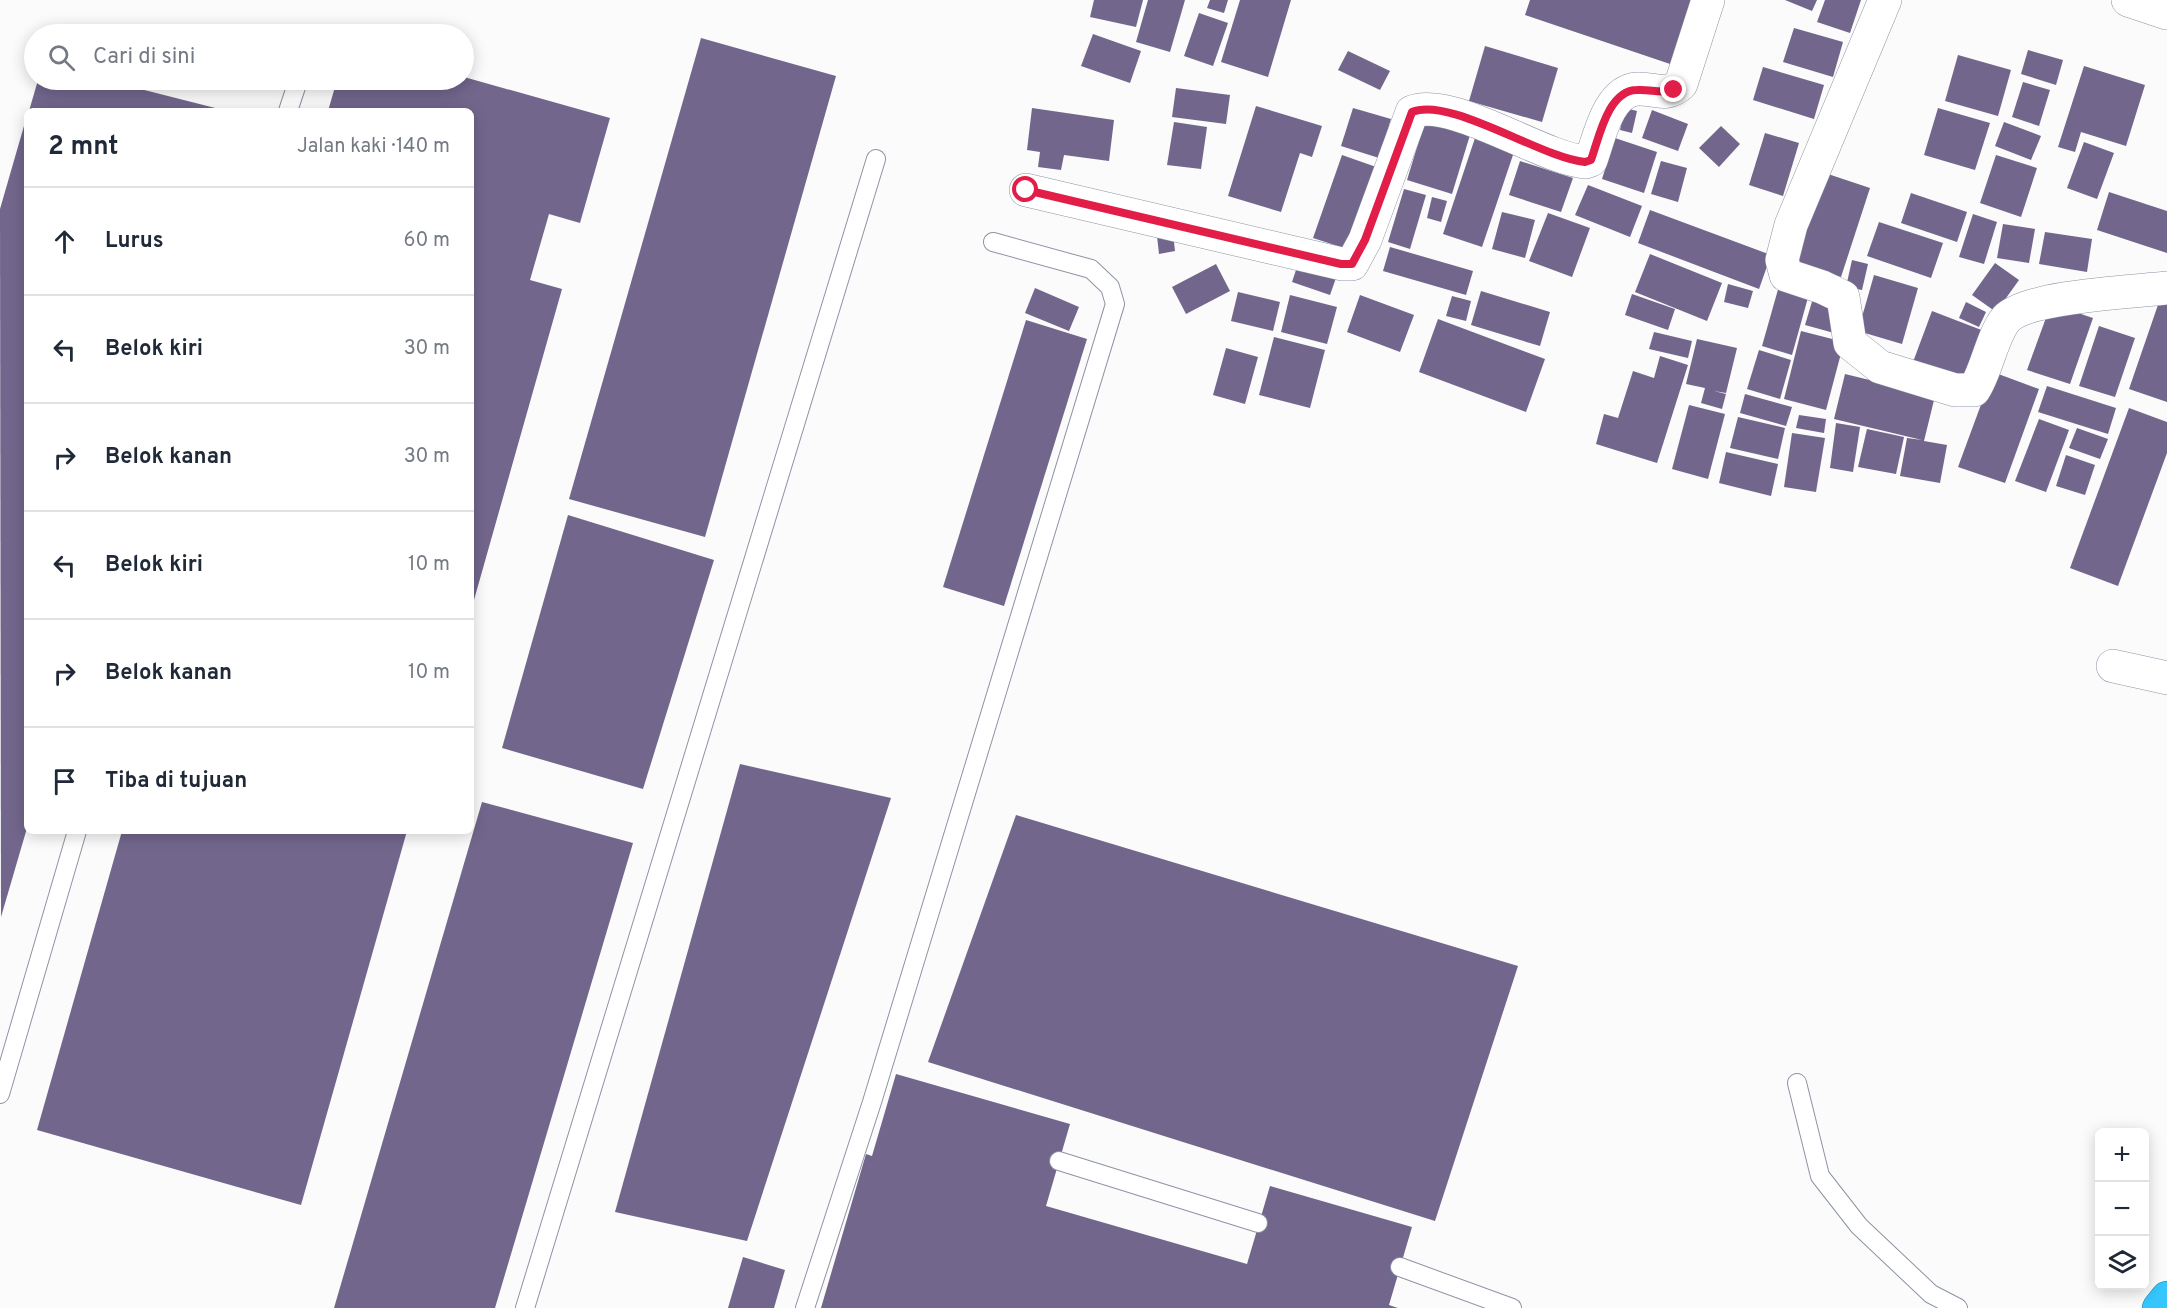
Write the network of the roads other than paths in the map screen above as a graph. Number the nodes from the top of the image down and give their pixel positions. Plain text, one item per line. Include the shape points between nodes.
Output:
1 (1707, 0) edge
2 (1885, 0) edge
3 (2128, 0) edge
4 (2167, 13) edge
5 (295, 90) edge
6 (289, 108) edge
7 (876, 159) dead end
8 (1026, 190) dead end
9 (993, 242) dead end
10 (2167, 288) edge
11 (2113, 666) dead end
12 (2167, 678) edge
13 (76, 834) edge
14 (1797, 1083) dead end
15 (0, 1094) edge
16 (1059, 1161) dead end
17 (1258, 1223) dead end
18 (1400, 1267) dead end
19 (2167, 1298) edge
20 (525, 1308) edge
21 (805, 1308) edge
22 (1512, 1308) edge
23 (1958, 1308) edge
24 (2158, 1308) edge

1 - 8 street via 1681,84 1663,93 1636,89 1621,96 1610,108 1591,160 1585,162 1461,117 1423,108 1412,112 1365,240 1352,264
2 - 10 street via 1791,225 1782,260 1786,275 1843,297 1850,343 1880,367 1955,390 1974,390 2004,321 2013,312 2036,303
3 - 4 street
5 - 6 lane
7 - 20 lane
9 - 21 lane via 1091,269 1110,287 1115,304 879,1104
11 - 12 street
13 - 15 lane
14 - 23 lane via 1820,1176 1859,1226 1931,1294
16 - 17 lane
18 - 22 lane
19 - 24 highway

